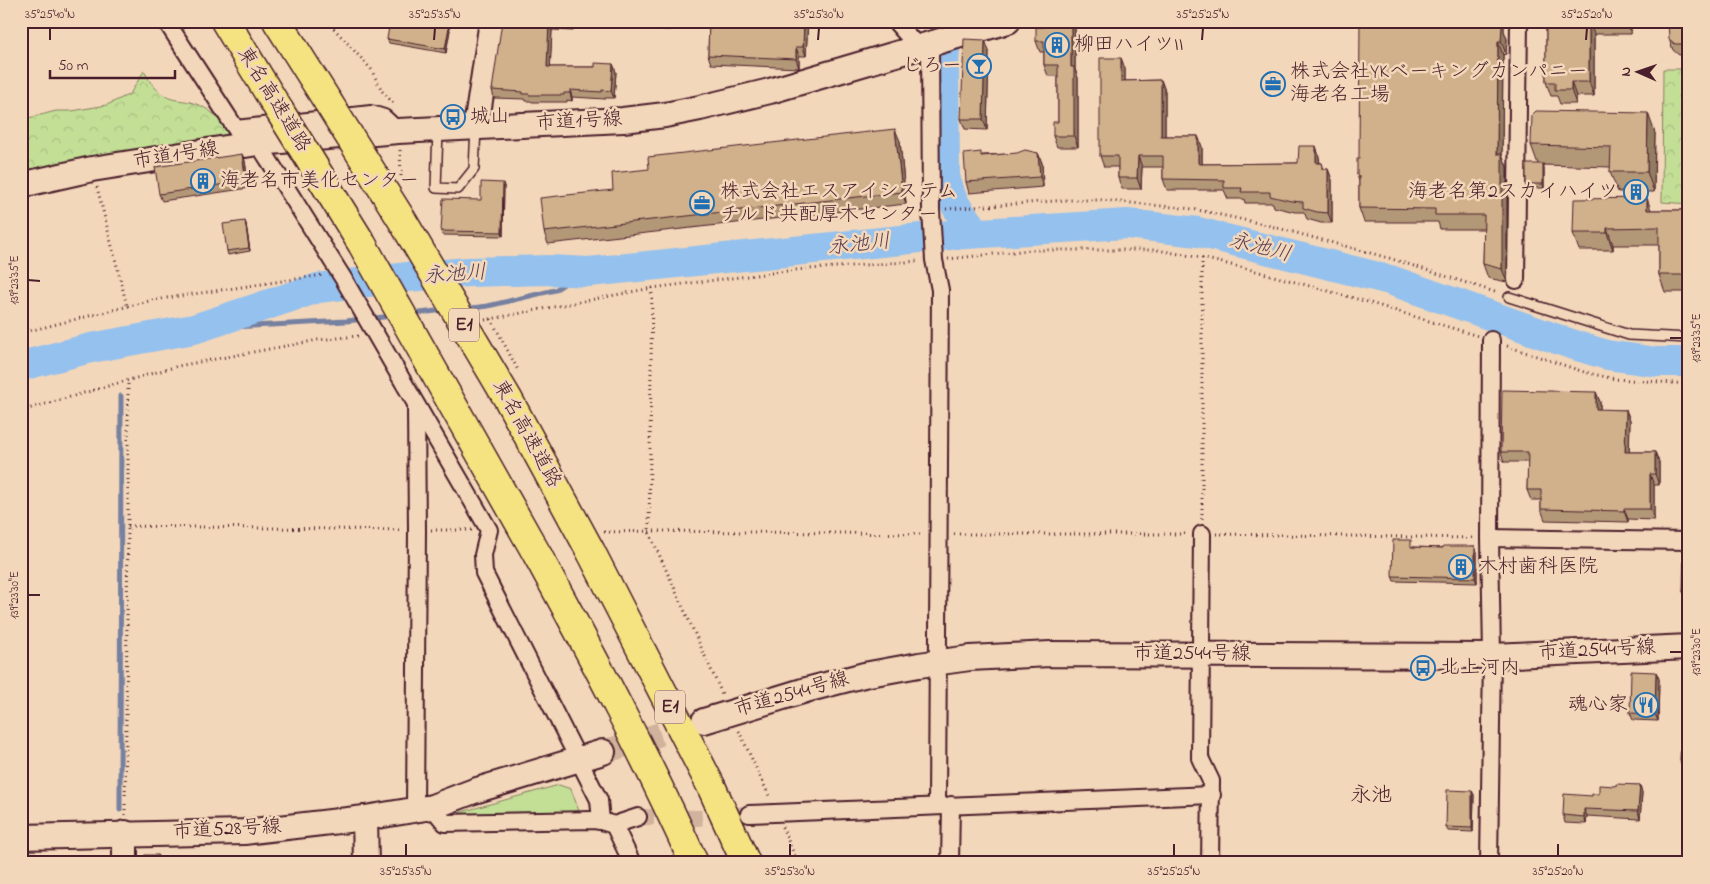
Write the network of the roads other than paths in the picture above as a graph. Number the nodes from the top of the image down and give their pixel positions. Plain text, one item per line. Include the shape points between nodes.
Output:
1 (166, 21) edge
2 (225, 21) edge
3 (276, 21) edge
4 (492, 21) edge
5 (894, 21) edge
6 (1008, 21) edge
7 (1519, 21) edge
8 (951, 37) edge
9 (399, 121) junction
10 (476, 127) junction
11 (438, 129) junction
12 (258, 143) junction
13 (21, 184) edge
14 (1516, 280) dead end
15 (1509, 297) road end
16 (1689, 338) edge
17 (1491, 340) road end
18 (416, 404) junction
19 (1202, 534) road end
20 (1490, 538) junction
21 (1689, 541) edge
22 (1689, 647) edge
23 (1201, 654) junction
24 (1492, 656) junction
25 (938, 662) junction
26 (704, 721) tunnel mouth
27 (602, 752) tunnel mouth
28 (579, 759) junction
29 (1212, 795) junction
30 (944, 805) junction
31 (423, 808) junction
32 (749, 814) tunnel mouth
33 (638, 817) tunnel mouth
34 (365, 818) junction
35 (608, 823) junction
36 (125, 833) junction
37 (21, 837) edge
38 (125, 863) edge
39 (366, 863) edge
40 (632, 863) edge
41 (694, 863) edge
42 (746, 863) edge
43 (950, 863) edge
44 (1210, 863) edge
45 (1489, 863) edge

1 - 9 street via 236,129 371,114
2 - 41 highway, 東名高速道路 / E1, bridge via 362,244 538,556 597,665
3 - 42 highway, 東名高速道路 / E1, bridge via 402,220 598,542
4 - 10 street
5 - 8 street
6 - 8 street, 市道1号線
7 - 14 street
8 - 10 street, 市道1号線 via 700,108 623,120
8 - 25 street via 932,214 934,258 940,290
9 - 11 street, 市道1号線
9 - 12 street, 市道1号線
10 - 11 street, 市道1号線
10 - 11 lane via 474,169 458,188 436,188
12 - 13 street, 市道1号線 via 92,169
12 - 18 street via 341,275
15 - 16 lane via 1629,335
17 - 20 street
18 - 28 street via 489,530 483,555 484,573
18 - 31 street
19 - 23 street
20 - 21 street
20 - 24 street
22 - 24 street, 市道2544号線
23 - 24 street, 市道2544号線
23 - 25 street, 市道2544号線 via 1020,655
23 - 29 street via 1200,758 1211,782
24 - 45 street
25 - 26 street, 市道2544号線 via 864,675
25 - 30 street
27 - 28 street
28 - 31 street
28 - 35 street
29 - 30 street
29 - 44 street
30 - 32 street
30 - 43 street
31 - 34 street, 市道528号線
31 - 35 street via 445,824
33 - 35 street
34 - 36 street, 市道528号線 via 244,832
34 - 39 street
35 - 40 street
36 - 37 street, 市道528号線
36 - 38 street

